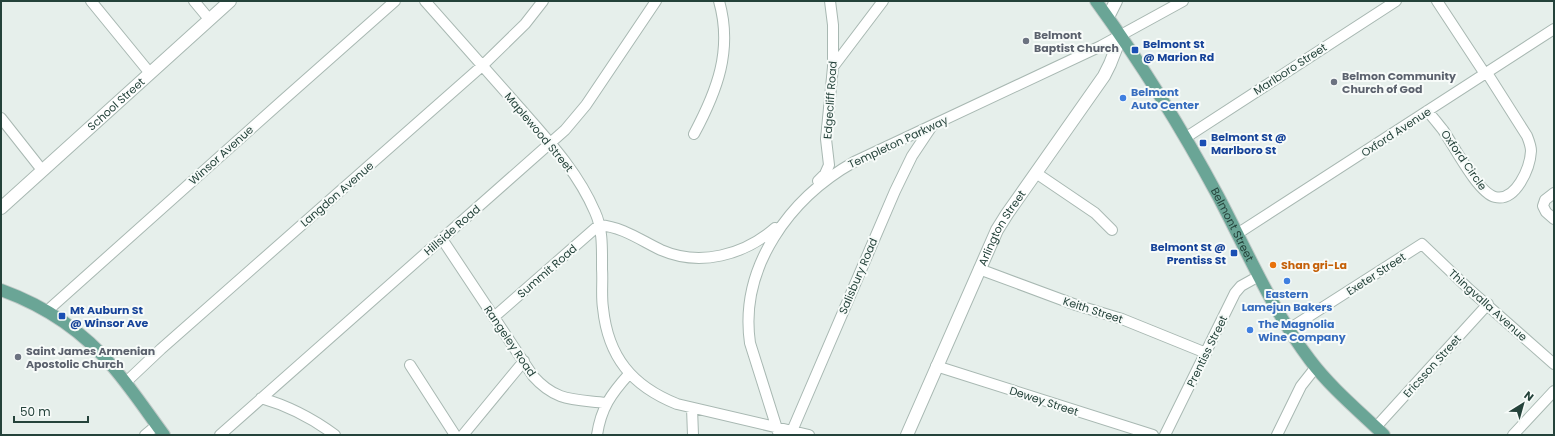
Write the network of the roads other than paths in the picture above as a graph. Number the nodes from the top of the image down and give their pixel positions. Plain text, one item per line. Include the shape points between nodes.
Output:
1 (91, 1) edge
2 (194, 1) edge
3 (230, 1) edge
4 (395, 1) edge
5 (426, 1) edge
6 (543, 1) edge
7 (656, 1) edge
8 (720, 1) edge
9 (830, 1) edge
10 (883, 1) edge
11 (1096, 1) edge
12 (1116, 1) edge
13 (1182, 1) edge
14 (1396, 1) edge
15 (1437, 1) edge
16 (1108, 17) junction
17 (209, 19) junction
18 (1554, 29) edge
19 (1121, 36) junction
20 (482, 66) junction
21 (833, 67) junction
22 (149, 72) junction
23 (1486, 74) junction
24 (1427, 111) junction
25 (1, 118) edge
26 (933, 126) junction
27 (5, 127) edge
28 (694, 134) dead end
29 (1185, 138) junction
30 (551, 143) junction
31 (42, 170) junction
32 (1036, 172) junction
33 (1554, 193) edge
34 (1, 208) edge
35 (793, 211) junction
36 (1554, 219) edge
37 (599, 225) junction
38 (1112, 230) dead end
39 (1237, 234) junction
40 (442, 238) junction
41 (1422, 244) joint
42 (979, 269) junction
43 (1259, 276) junction
44 (1, 290) edge
45 (1488, 304) junction
46 (47, 311) junction
47 (494, 317) junction
48 (1289, 329) junction
49 (1206, 353) junction
50 (524, 361) junction
51 (1554, 364) edge
52 (410, 365) dead end
53 (936, 366) junction
54 (1316, 368) junction
55 (629, 374) junction
56 (125, 383) junction
57 (1554, 391) edge
58 (261, 398) junction
59 (606, 403) junction
60 (692, 408) junction
61 (161, 430) edge
62 (777, 431) edge
63 (792, 431) junction
64 (1380, 431) edge
65 (145, 435) edge
66 (220, 435) edge
67 (335, 435) edge
68 (455, 435) edge
69 (463, 435) edge
70 (597, 435) edge
71 (693, 435) edge
72 (810, 435) edge
73 (907, 435) edge
74 (1153, 435) edge
75 (1165, 435) edge
76 (1277, 435) edge
77 (1513, 435) edge

1 - 22 street
2 - 17 street
3 - 17 street, School Street
4 - 46 street, Winsor Avenue
5 - 20 street, Maplewood Street
6 - 20 street, Langdon Avenue via 525,24
7 - 30 street, Hillside Road via 586,105
8 - 28 street via 724,27 723,63 714,96
9 - 21 street, Edgecliff Road
10 - 21 street
11 - 16 main road, Belmont Street
12 - 16 street
13 - 19 street, Templeton Parkway
14 - 29 street, Marlboro Street
15 - 23 street, Oxford Circle
16 - 19 main road, Belmont Street
17 - 22 street, School Street
18 - 23 street, Oxford Avenue
19 - 26 street, Templeton Parkway
19 - 29 main road, Belmont Street
19 - 32 street, Arlington Street via 1104,76
20 - 30 street, Maplewood Street
20 - 56 street, Langdon Avenue
21 - 35 street, Edgecliff Road via 826,138 829,165 825,174
22 - 31 street, School Street
23 - 24 street, Oxford Avenue
23 - 24 street, Oxford Circle via 1527,136 1530,145 1530,159 1523,177 1517,188 1508,196 1494,197 1483,190
24 - 39 street, Oxford Avenue
25 - 27 street
26 - 35 street, Templeton Parkway via 839,170
26 - 63 street, Salisbury Road via 912,156 895,191
27 - 31 street
29 - 39 main road, Belmont Street
30 - 37 street, Maplewood Street via 581,185 596,213
30 - 40 street, Hillside Road
31 - 34 street, School Street
32 - 38 street via 1095,212
32 - 42 street, Arlington Street via 1007,214
33 - 36 street via 1549,195 1543,204 1546,212
35 - 37 street, Edgecliff Road via 756,243 730,253 704,258 690,258 663,251 618,228
35 - 62 street, Templeton Parkway via 767,249 754,281 748,310 750,343
37 - 47 street, Summit Road
37 - 55 street, Maplewood Street via 602,238 602,307 605,323 615,352
39 - 43 main road, Belmont Street
40 - 47 street, Rangeley Road
40 - 58 street, Hillside Road
41 - 45 street, Thingvalla Avenue
41 - 48 street, Exeter Street
42 - 49 street, Keith Street
42 - 53 street, Arlington Street
43 - 48 main road, Belmont Street
43 - 49 street, Prentiss Street via 1241,286 1235,293
44 - 46 main road
45 - 51 street, Thingvalla Avenue
45 - 64 street, Ericsson Street
46 - 56 main road via 88,341
47 - 50 street, Rangeley Road
48 - 54 main road, Belmont Street
49 - 75 street, Prentiss Street
50 - 59 street, Rangeley Road via 540,383 556,395
50 - 69 street
52 - 68 street
53 - 73 street, Arlington Street
53 - 74 street, Dewey Street
54 - 64 main road, Belmont Street
54 - 76 street via 1301,386
55 - 59 street
55 - 60 street, Maplewood Street via 664,399
56 - 61 main road
57 - 77 street
58 - 66 street, Hillside Road
58 - 67 street via 296,410
59 - 70 street
60 - 62 street, Maplewood Street
60 - 71 street
61 - 65 street
62 - 63 street, Maplewood Street
63 - 72 street, Maplewood Street

